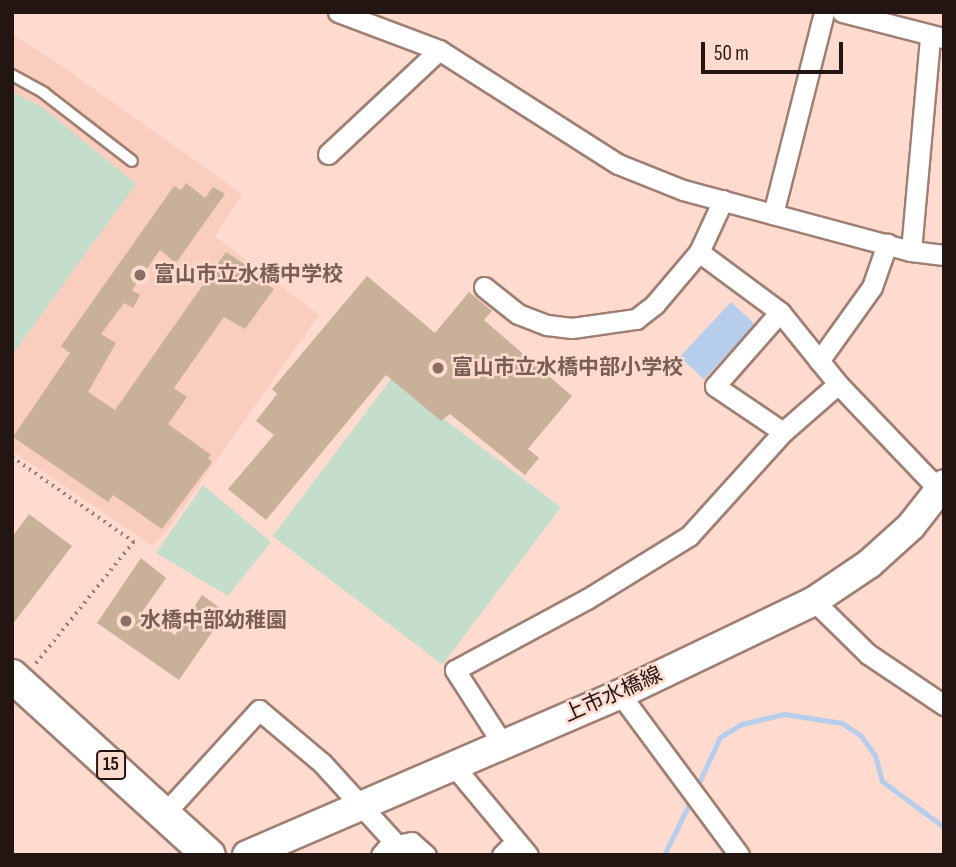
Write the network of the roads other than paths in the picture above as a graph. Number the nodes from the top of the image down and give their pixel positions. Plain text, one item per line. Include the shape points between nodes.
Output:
1 (338, 12) edge
2 (824, 12) edge
3 (842, 12) edge
4 (937, 37) edge
5 (439, 50) junction
6 (12, 75) edge
7 (328, 154) dead end
8 (132, 161) dead end
9 (723, 200) junction
10 (773, 214) junction
11 (887, 244) junction
12 (699, 251) junction
13 (911, 251) junction
14 (944, 254) edge
15 (484, 287) dead end
16 (780, 312) junction
17 (819, 361) junction
18 (838, 384) junction
19 (783, 432) junction
20 (942, 490) edge
21 (814, 601) junction
22 (16, 679) edge
23 (620, 694) junction
24 (944, 705) edge
25 (502, 743) junction
26 (453, 765) junction
27 (363, 807) junction
28 (164, 814) junction
29 (522, 848) edge
30 (389, 850) edge
31 (209, 855) edge
32 (247, 855) edge
33 (426, 855) edge
34 (502, 855) edge
35 (739, 855) edge

1 - 5 street
2 - 10 street
3 - 4 street
4 - 13 street
5 - 7 street
5 - 9 street via 618,164 683,190
6 - 8 lane via 44,93
9 - 10 street
9 - 12 street
10 - 11 street
11 - 13 street
11 - 17 street via 872,287
12 - 15 street via 636,319 572,328 547,325 518,314
12 - 16 street
13 - 14 street
16 - 17 street
16 - 19 street via 715,386
17 - 18 street
18 - 19 street
18 - 20 street
19 - 25 street via 689,536 587,599 455,670
20 - 21 main road, 上市水橋線 via 869,564
21 - 23 main road, 上市水橋線
21 - 24 street via 868,654
22 - 28 main road, 15
23 - 25 main road, 上市水橋線
23 - 35 street
25 - 26 main road, 上市水橋線
26 - 27 main road, 上市水橋線
26 - 29 street
27 - 28 street via 322,763 258,710
27 - 30 street
27 - 32 main road, 上市水橋線
28 - 31 main road, 15
29 - 34 street
30 - 33 street via 411,842

